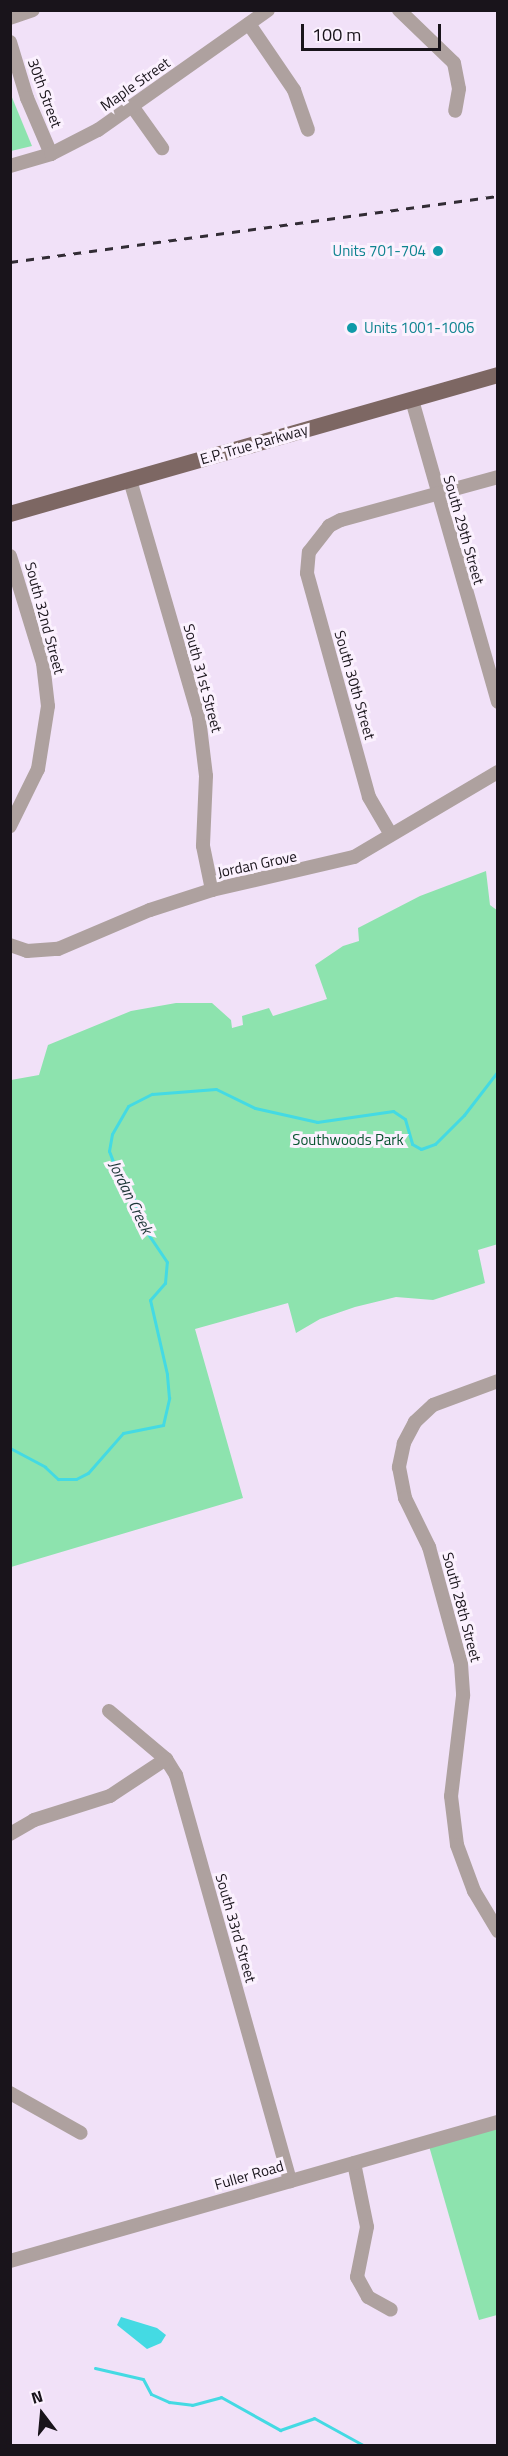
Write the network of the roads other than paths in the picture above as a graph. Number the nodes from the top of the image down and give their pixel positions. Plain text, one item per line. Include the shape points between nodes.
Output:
1 (33, 10) edge
2 (268, 10) edge
3 (399, 10) edge
4 (10, 18) edge
5 (249, 24) junction
6 (10, 42) edge
7 (132, 106) junction
8 (455, 111) dead end
9 (308, 130) dead end
10 (162, 148) dead end
11 (51, 154) junction
12 (10, 166) edge
13 (498, 375) edge
14 (412, 400) junction
15 (498, 477) edge
16 (130, 480) junction
17 (436, 494) junction
18 (10, 514) edge
19 (10, 556) edge
20 (498, 702) edge
21 (498, 772) edge
22 (10, 826) edge
23 (390, 833) junction
24 (212, 891) junction
25 (10, 945) edge
26 (498, 1381) edge
27 (109, 1711) dead end
28 (166, 1759) junction
29 (10, 1834) edge
30 (498, 1931) edge
31 (10, 2093) edge
32 (498, 2122) edge
33 (81, 2133) dead end
34 (354, 2163) junction
35 (290, 2181) junction
36 (10, 2261) edge
37 (391, 2310) dead end

1 - 4 street
2 - 5 street, Maple Street
3 - 8 street via 454,63 459,89
5 - 7 street, Maple Street
5 - 9 street via 294,90
6 - 11 street, 30th Street via 27,98
7 - 10 street
7 - 11 street, Maple Street via 89,135
11 - 12 street, Maple Street
13 - 14 main road, E.P. True Parkway
14 - 16 main road, E.P. True Parkway
14 - 17 street, South 29th Street
15 - 17 street
16 - 18 main road, E.P. True Parkway
16 - 24 street, South 31st Street via 200,718 206,776 203,846
17 - 20 street, South 29th Street
17 - 23 street, South 30th Street via 341,520 329,526 309,552 307,573 369,797
19 - 22 street, South 32nd Street via 42,663 48,706 38,769
21 - 23 street, Jordan Grove
23 - 24 street, Jordan Grove via 344,860
24 - 25 street, Jordan Grove via 150,910 58,949 27,951
26 - 30 street, South 28th Street via 433,1405 411,1429 399,1467 405,1498 429,1547 461,1664 464,1696 451,1779 457,1845 474,1891
27 - 28 street, South 33rd Street
28 - 29 street via 110,1796 34,1820
28 - 35 street, South 33rd Street via 176,1775
31 - 33 street
32 - 34 street, Fuller Road
34 - 35 street, Fuller Road
34 - 37 street via 368,2227 357,2277 368,2297
35 - 36 street, Fuller Road

